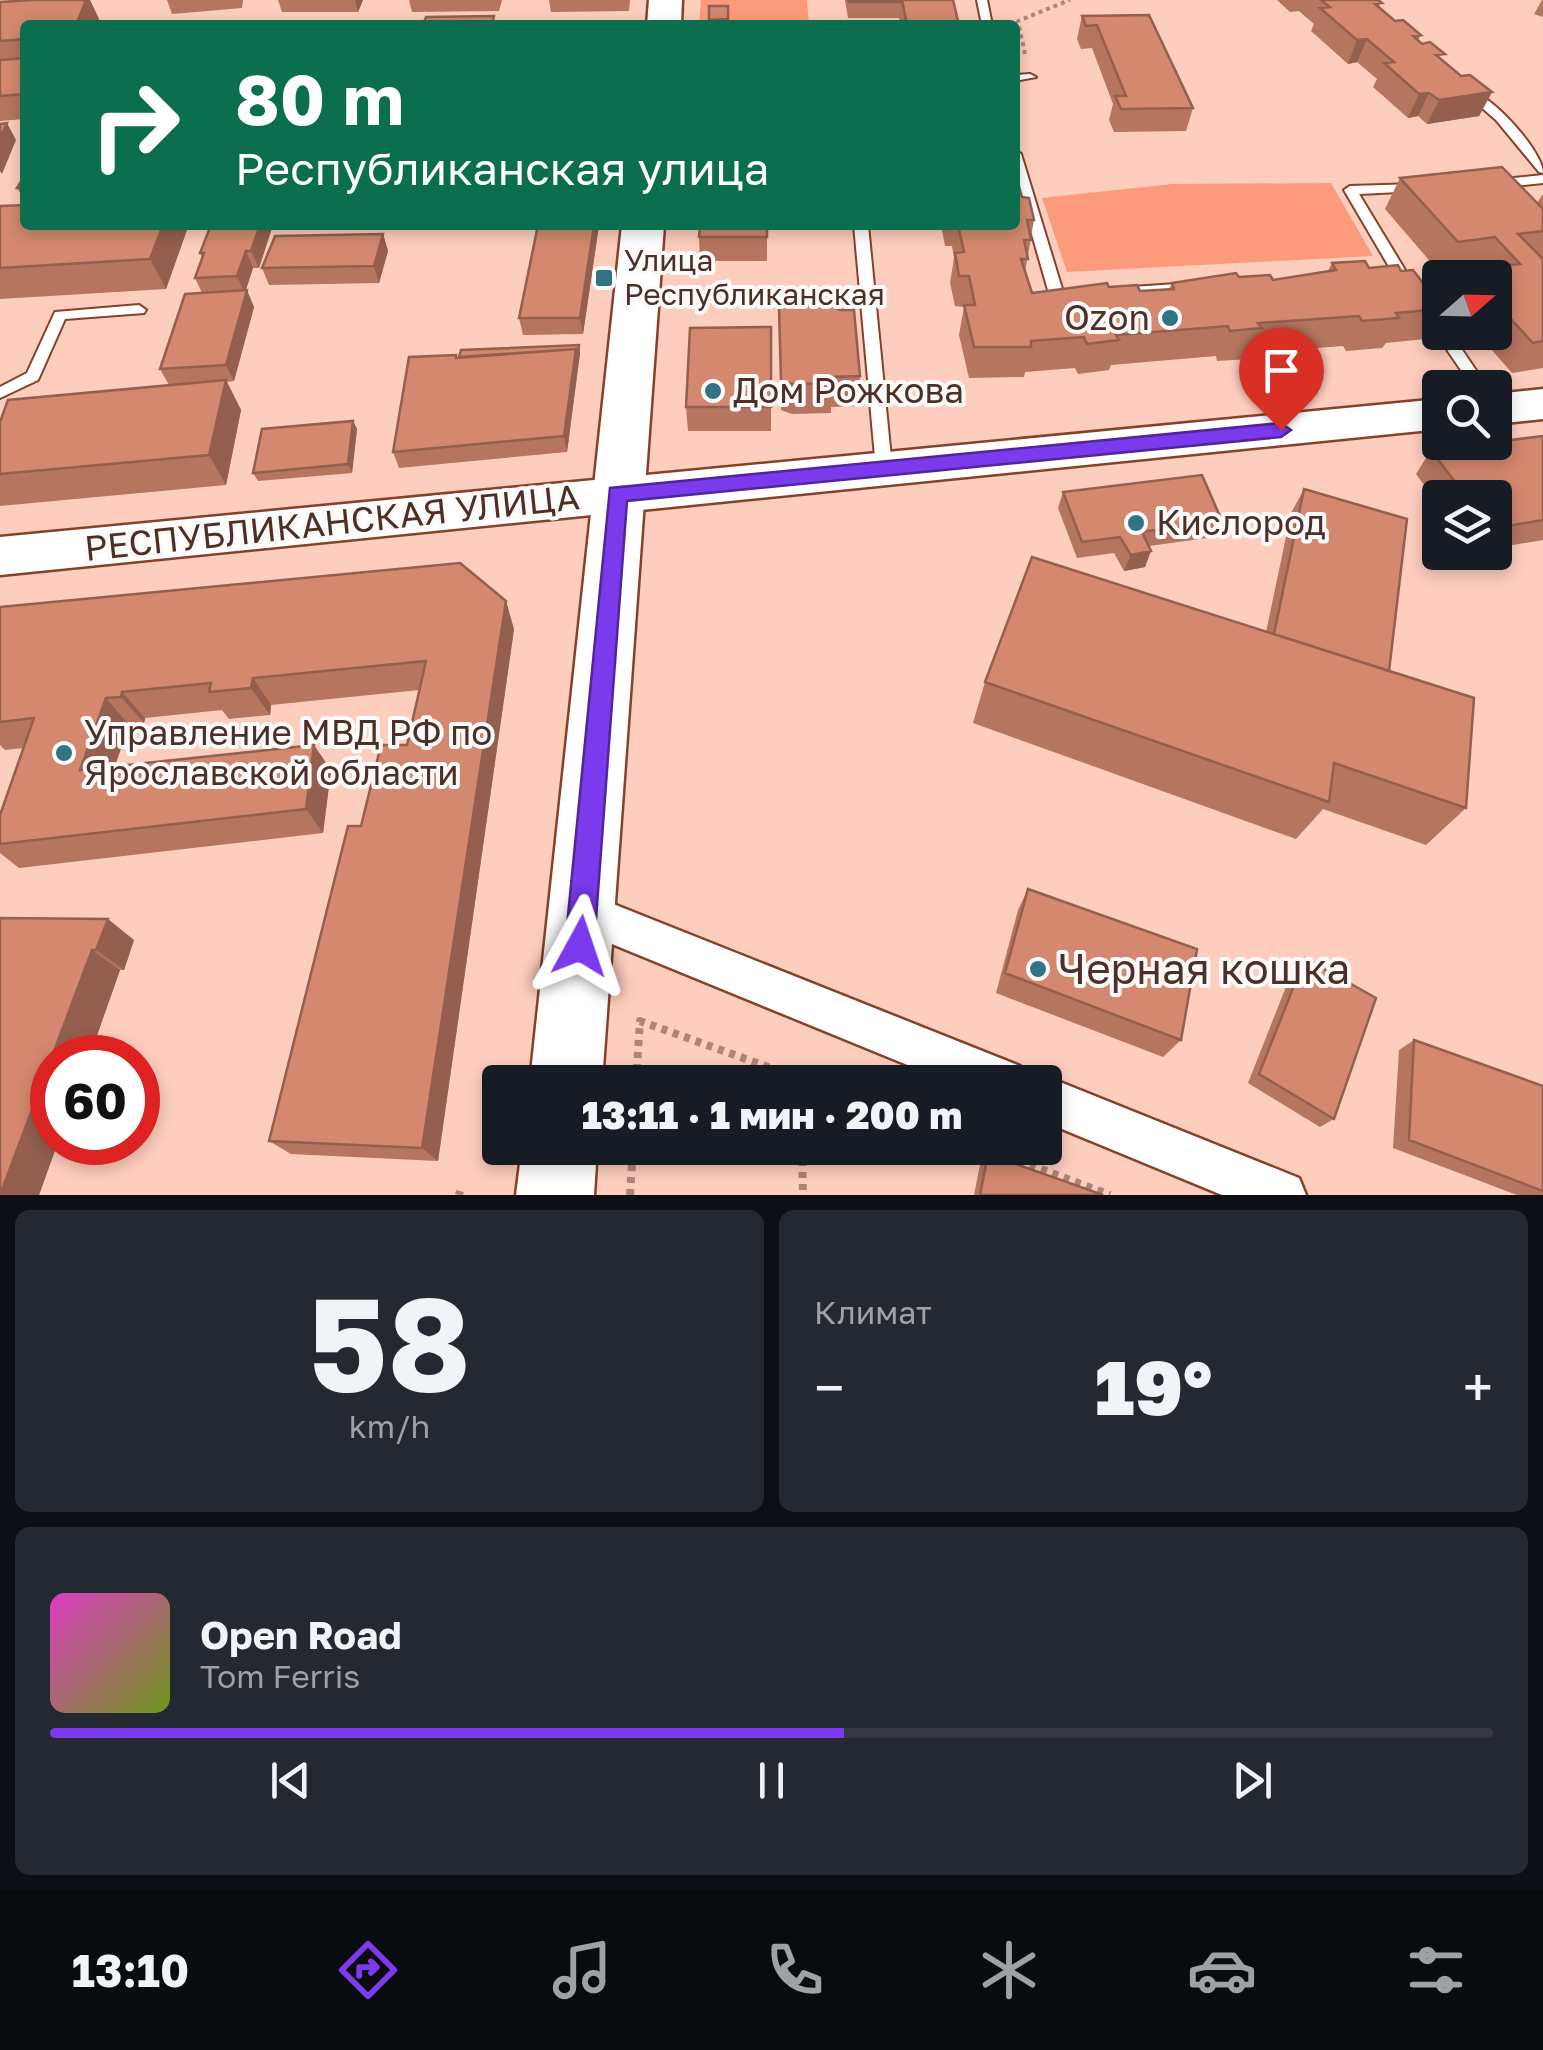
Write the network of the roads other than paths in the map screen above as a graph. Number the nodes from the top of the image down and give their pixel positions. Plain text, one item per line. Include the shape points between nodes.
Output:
1 (1020, 78) edge
2 (1030, 78) road end
3 (1458, 82) edge
4 (1543, 169) edge
5 (1543, 179) edge
6 (1020, 183) edge
7 (1427, 187) edge
8 (1497, 198) edge
9 (643, 230) edge
10 (861, 230) edge
11 (1212, 285) edge
12 (1408, 285) edge
13 (139, 310) dead end
14 (0, 392) edge
15 (1512, 403) edge
16 (1543, 404) edge
17 (1422, 416) edge
18 (884, 468) junction
19 (617, 494) junction
20 (0, 556) edge
21 (583, 912) junction
22 (568, 1065) edge
23 (962, 1065) edge
24 (1062, 1106) edge
25 (558, 1165) edge
26 (555, 1195) edge
27 (1282, 1195) edge

1 - 2 lane
3 - 4 lane via 1500,117
5 - 8 lane via 1486,185
6 - 11 lane via 1057,297
7 - 12 lane via 1350,190 1392,271
9 - 19 main road
10 - 18 lane
13 - 14 lane via 60,315 34,376
15 - 16 main road
17 - 18 main road, РЕСПУБЛИКАНСКАЯ УЛИЦА
18 - 19 main road, РЕСПУБЛИКАНСКАЯ УЛИЦА
19 - 20 main road, РЕСПУБЛИКАНСКАЯ УЛИЦА
19 - 21 main road
21 - 22 main road
21 - 23 street
24 - 27 street
25 - 26 main road

